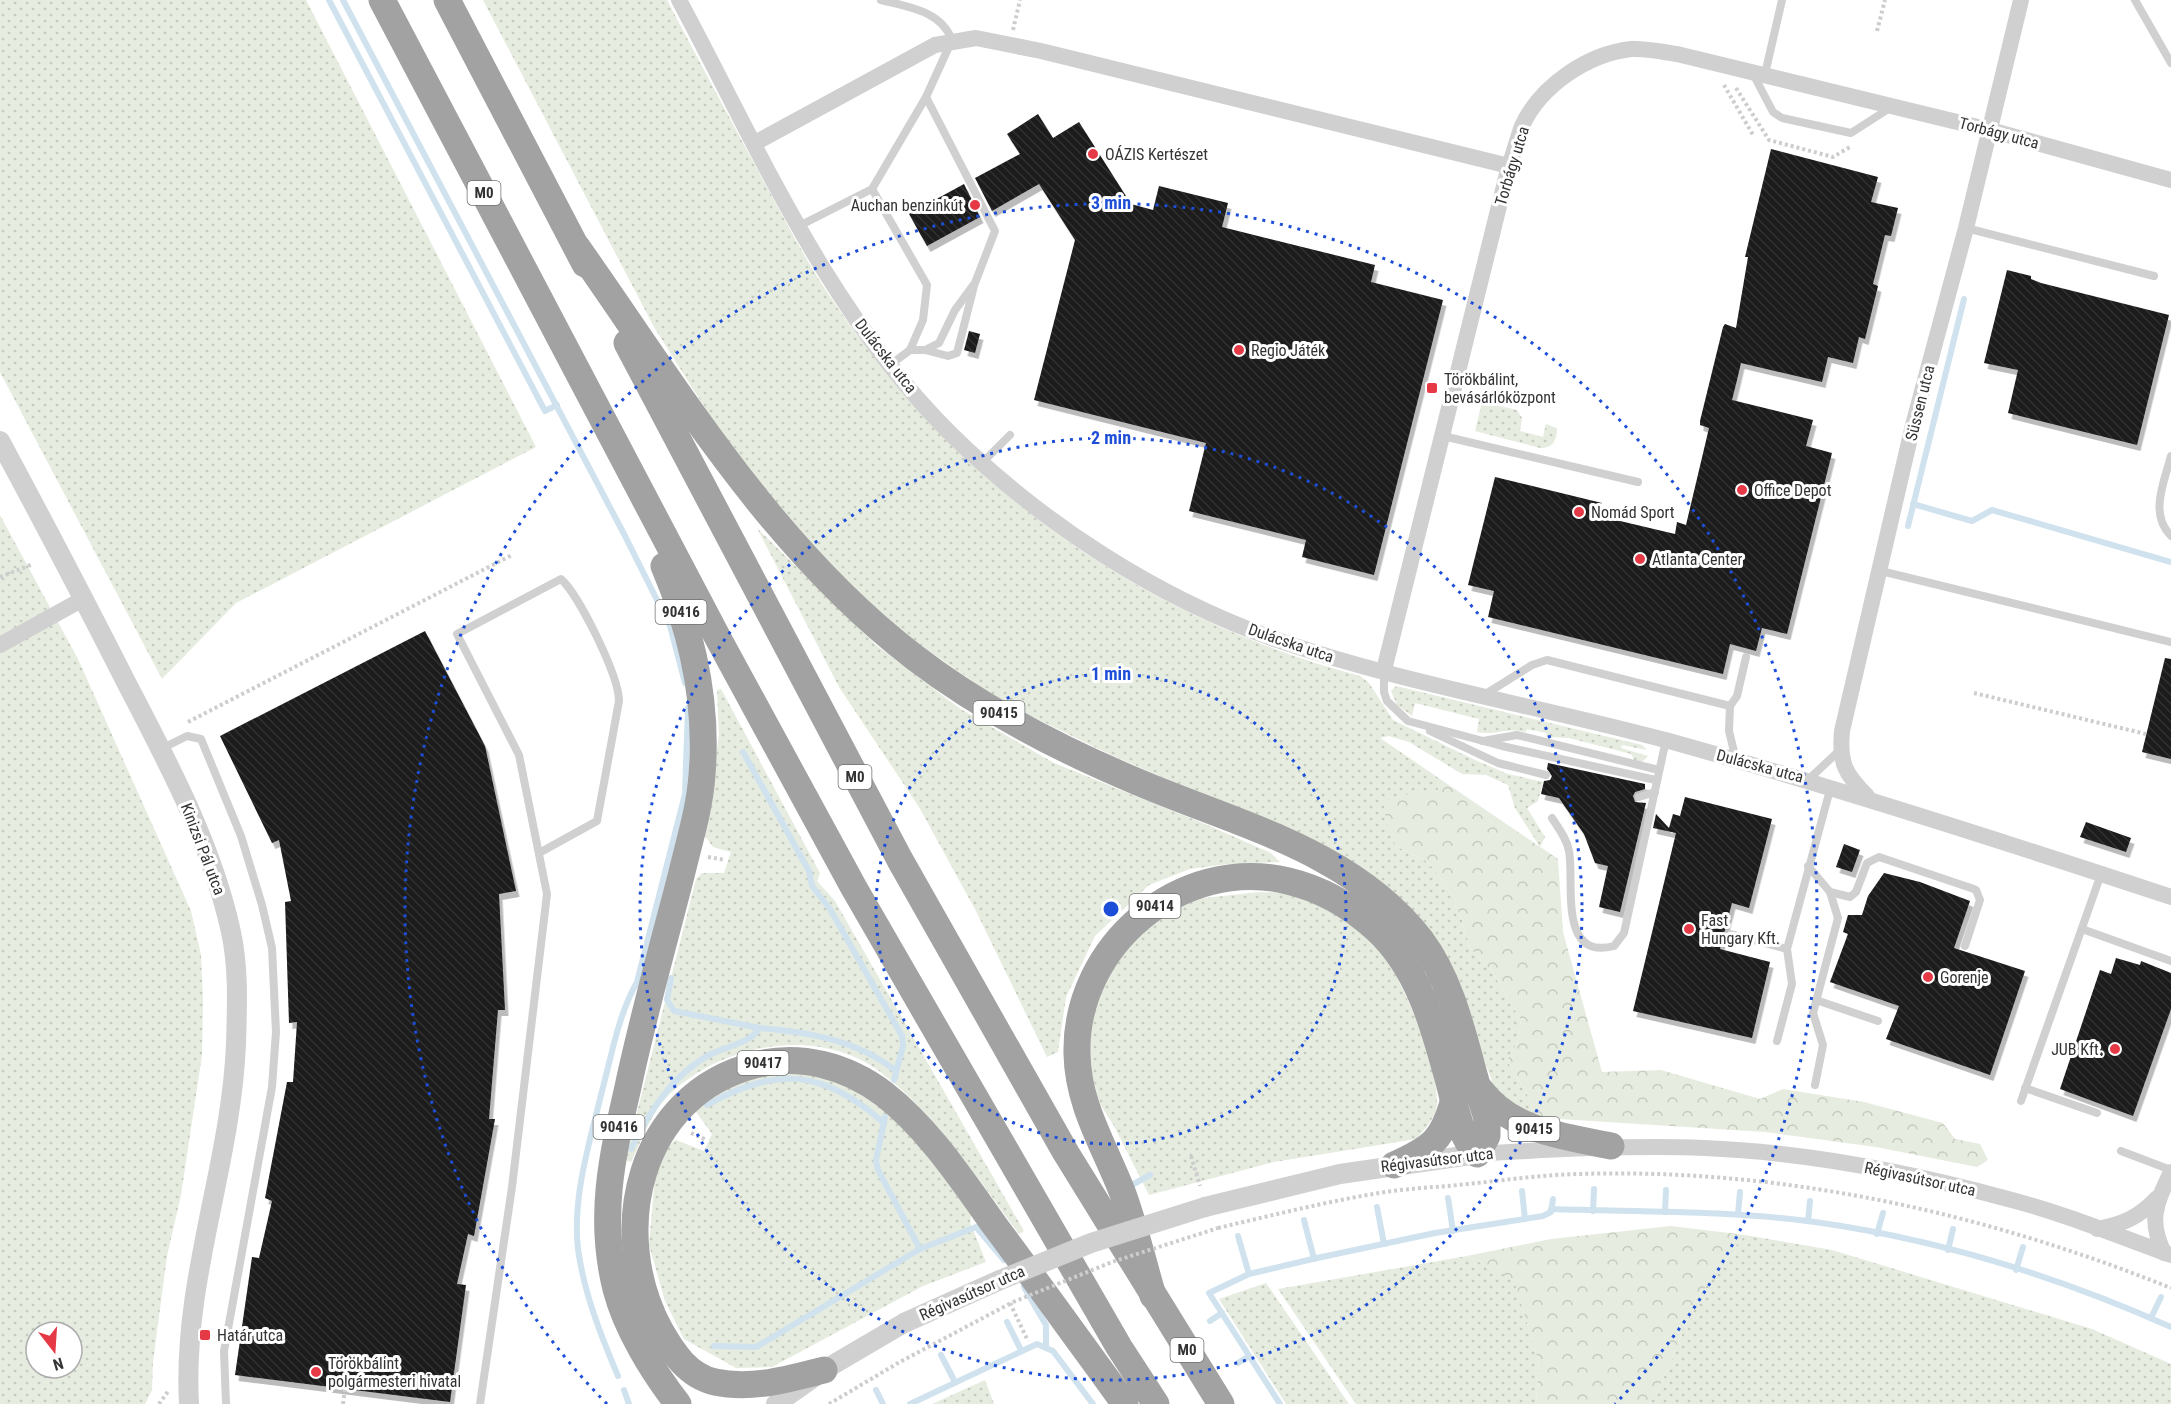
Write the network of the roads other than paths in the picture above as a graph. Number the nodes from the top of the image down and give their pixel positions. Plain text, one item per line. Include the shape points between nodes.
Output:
1 (382, 0) edge
2 (447, 0) edge
3 (679, 0) edge
4 (881, 0) edge
5 (1782, 0) edge
6 (2021, 0) edge
7 (2135, 0) edge
8 (952, 40) junction
9 (2171, 63) edge
10 (1758, 72) junction
11 (926, 96) junction
12 (1893, 106) junction
13 (1990, 130) junction
14 (755, 143) junction
15 (1509, 165) junction
16 (2171, 180) edge
17 (872, 189) junction
18 (796, 227) junction
19 (1966, 228) junction
20 (576, 248) junction
21 (2154, 276) dead end
22 (975, 283) junction
23 (910, 350) junction
24 (925, 350) junction
25 (890, 366) junction
26 (585, 386) junction
27 (1010, 435) dead end
28 (1443, 436) junction
29 (0, 441) edge
30 (2171, 456) edge
31 (982, 463) junction
32 (1638, 482) dead end
33 (2171, 536) edge
34 (1881, 571) junction
35 (83, 599) junction
36 (2171, 642) edge
37 (0, 645) edge
38 (1746, 657) dead end
39 (1384, 670) junction
40 (1484, 695) junction
41 (1730, 706) junction
42 (1408, 721) junction
43 (1666, 740) junction
44 (1483, 741) junction
45 (159, 744) junction
46 (1840, 750) junction
47 (1736, 760) junction
48 (1659, 771) junction
49 (1546, 775) dead end
50 (1809, 779) junction
51 (1656, 780) junction
52 (1831, 786) junction
53 (1655, 792) junction
54 (1639, 796) dead end
55 (1870, 799) junction
56 (1552, 818) dead end
57 (539, 853) junction
58 (1808, 866) junction
59 (2101, 874) junction
60 (1830, 892) junction
61 (2171, 897) edge
62 (2082, 929) junction
63 (1731, 934) dead end
64 (1965, 946) dead end
65 (1787, 949) junction
66 (2171, 961) edge
67 (1816, 1000) junction
68 (1878, 1021) dead end
69 (1777, 1041) dead end
70 (1474, 1081) junction
71 (1815, 1085) dead end
72 (2025, 1088) junction
73 (1454, 1099) junction
74 (2021, 1101) dead end
75 (2097, 1113) dead end
76 (1611, 1146) junction
77 (2121, 1151) dead end
78 (1477, 1154) junction
79 (1394, 1165) junction
80 (2171, 1171) edge
81 (2161, 1193) junction
82 (2096, 1229) junction
83 (2168, 1254) edge
84 (1153, 1296) junction
85 (687, 1370) junction
86 (824, 1370) junction
87 (674, 1401) edge
88 (189, 1404) edge
89 (226, 1404) edge
90 (480, 1404) edge
91 (711, 1404) edge
92 (776, 1404) edge
93 (1125, 1404) edge
94 (1156, 1404) edge
95 (1221, 1404) edge

1 - 26 highway, M0
2 - 20 highway, M0
3 - 14 street, Dulácska utca
4 - 8 lane via 940,21 947,26
5 - 10 lane
6 - 13 street, Süssen utca
7 - 9 lane
8 - 11 lane
8 - 14 street via 917,52
8 - 15 street via 976,38 1009,45
10 - 12 street, Torbágy utca
10 - 12 lane via 1773,112 1782,118 1851,133
10 - 15 street, Torbágy utca via 1677,54 1632,49 1596,58 1569,72 1534,108 1523,125
11 - 17 lane
11 - 22 lane via 995,231
12 - 13 street, Torbágy utca
13 - 16 street, Torbágy utca
13 - 19 street, Süssen utca
14 - 18 street, Dulácska utca
15 - 28 street, Torbágy utca
17 - 18 lane
17 - 23 lane via 927,285 923,320
18 - 25 street, Dulácska utca
19 - 21 lane
19 - 34 street, Süssen utca via 1914,425
20 - 70 highway, 90415 via 749,490 807,560 864,616 952,686 1071,753 1305,850 1381,897 1422,942 1442,975
20 - 84 highway, M0 via 900,860 1066,1153
22 - 24 lane via 955,310 939,343
22 - 24 lane via 957,353 948,356
23 - 24 lane
23 - 25 lane
25 - 31 street, Dulácska utca
26 - 87 highway, 90416 via 670,581 701,691 702,776 694,819 609,1171 607,1229 616,1290 628,1321
26 - 94 highway, M0 via 854,888 1119,1347
27 - 31 lane
28 - 32 lane
28 - 39 street, Torbágy utca
29 - 35 street, Kinizsi Pál utca
30 - 33 lane via 2159,501 2160,517
31 - 39 street, Dulácska utca via 1061,526 1194,605 1274,638
34 - 36 lane
34 - 46 street, Süssen utca
35 - 37 street
35 - 45 street, Kinizsi Pál utca
38 - 41 lane via 1737,696
39 - 40 street, Dulácska utca
39 - 42 lane via 1387,701
40 - 41 lane via 1547,660
40 - 43 street, Dulácska utca
41 - 47 lane via 1729,731
42 - 44 lane
42 - 49 lane via 1498,763
43 - 47 street, Dulácska utca
43 - 48 lane
44 - 48 lane via 1517,735
44 - 51 lane
45 - 88 street, Kinizsi Pál utca via 217,877 231,933 237,981 236,1047 229,1112 193,1298 186,1362
45 - 89 lane via 187,736 201,739 241,836 272,948 276,1032 272,1087 224,1352
46 - 50 lane
46 - 55 street via 1845,770
47 - 50 street, Dulácska utca
48 - 51 lane
50 - 52 street, Dulácska utca
51 - 53 lane
52 - 55 street, Dulácska utca
52 - 58 lane
53 - 54 lane
53 - 56 lane via 1624,933 1614,946 1588,943 1576,932 1569,847
55 - 59 street, Dulácska utca
57 - 57 lane via 519,755 457,634 561,579 571,588 606,657 620,701 597,821
57 - 90 lane via 547,894 512,1187
58 - 60 lane
58 - 65 lane
59 - 61 street, Dulácska utca
59 - 62 lane
60 - 64 lane via 1851,897 1867,863 1879,857 1976,890 1980,900
60 - 67 lane via 1836,907 1837,931
62 - 66 lane
62 - 72 lane
63 - 65 lane
65 - 69 lane via 1792,984
67 - 68 lane
67 - 71 lane via 1813,1013 1823,1054
70 - 76 highway, 90415 via 1494,1107 1512,1120
70 - 78 highway, 90415 via 1488,1126
72 - 74 lane
72 - 75 lane
73 - 78 highway, 90414 via 1464,1134
73 - 79 highway via 1436,1142
73 - 84 highway, 90414 via 1429,1016 1413,979 1395,951 1354,910 1287,880 1255,877 1221,880 1160,902 1112,946 1094,973 1079,1024 1077,1055 1083,1098 1123,1194
76 - 78 street, Régivasútsor utca
76 - 82 street, Régivasútsor utca via 1706,1148 1800,1157 1905,1174 2010,1199
77 - 80 lane
78 - 79 street, Régivasútsor utca
79 - 86 street, Régivasútsor utca, bridge via 1299,1182 1091,1243 904,1323
80 - 81 street
81 - 82 street via 2142,1214 2124,1224
81 - 83 street via 2154,1216 2156,1232
82 - 83 street, Régivasútsor utca
84 - 95 highway, M0
85 - 86 highway via 713,1382 742,1385
85 - 91 highway, 90417
85 - 93 highway, 90417 via 653,1317 639,1276 634,1219 649,1158 675,1114 716,1080 767,1062 796,1060 854,1075 884,1094 916,1124 960,1177
86 - 92 street, Régivasútsor utca

